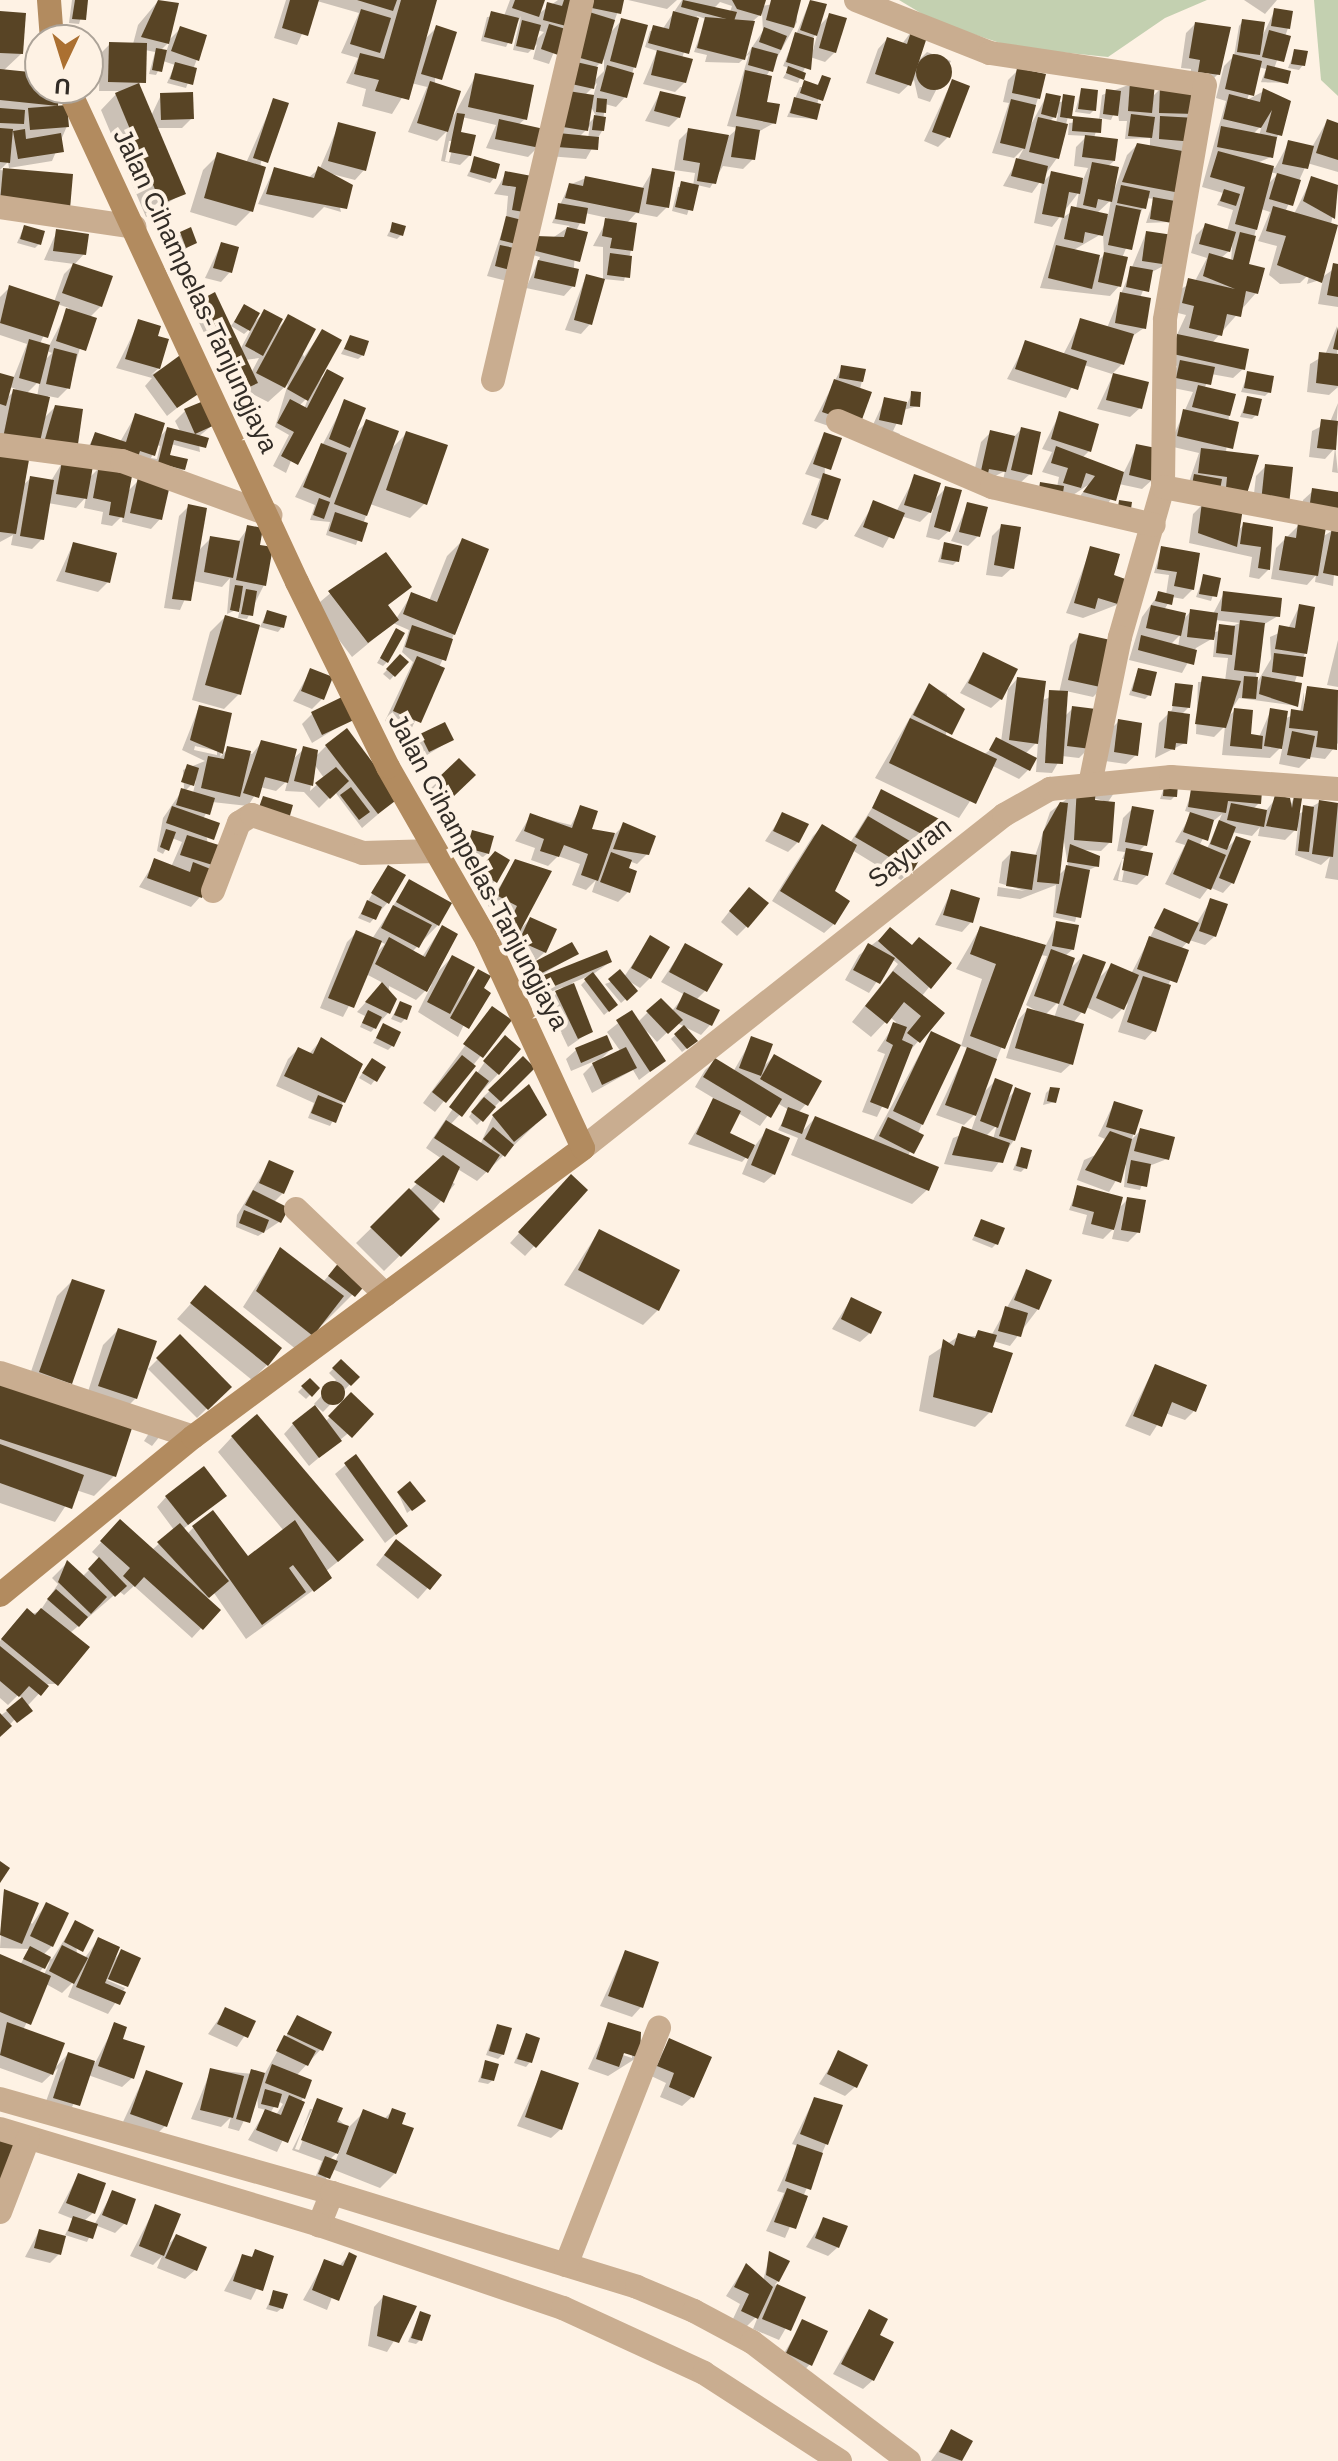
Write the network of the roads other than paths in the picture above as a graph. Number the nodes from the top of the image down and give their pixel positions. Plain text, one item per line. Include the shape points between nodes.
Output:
1 (49, 0) edge
2 (582, 0) edge
3 (856, 0) edge
4 (51, 24) edge
5 (76, 104) edge
6 (0, 207) edge
7 (135, 227) junction
8 (493, 380) dead end
9 (838, 421) dead end
10 (0, 445) edge
11 (1163, 487) junction
12 (270, 515) junction
13 (1338, 520) edge
14 (1154, 525) junction
15 (1091, 780) junction
16 (1338, 789) edge
17 (435, 851) junction
18 (213, 891) dead end
19 (583, 1148) junction
20 (296, 1209) dead end
21 (386, 1295) junction
22 (0, 1373) edge
23 (193, 1437) junction
24 (0, 1594) edge
25 (659, 2028) dead end
26 (0, 2099) edge
27 (0, 2129) edge
28 (28, 2139) junction
29 (122, 2148) junction
30 (326, 2209) junction
31 (0, 2212) edge
32 (566, 2265) junction
33 (840, 2461) edge
34 (909, 2461) edge

1 - 4 main road
2 - 8 street
3 - 11 street via 990,53 1205,85 1165,320
5 - 7 main road, Jalan Cihampelas-Tanjungjaya
6 - 7 street
7 - 12 main road, Jalan Cihampelas-Tanjungjaya
9 - 14 street via 992,487
10 - 12 street via 122,461
11 - 13 street
11 - 14 street
12 - 17 main road, Jalan Cihampelas-Tanjungjaya
14 - 15 street via 1120,637
15 - 16 street, Sayuran via 1171,777
15 - 19 street, Sayuran via 1050,789 1004,815
17 - 18 street via 363,853 252,815 239,823
17 - 19 main road, Jalan Cihampelas-Tanjungjaya via 538,1042
19 - 21 main road
20 - 21 street
21 - 23 main road
22 - 23 street
23 - 24 main road
25 - 32 street
26 - 29 street
27 - 28 street
28 - 29 street
28 - 31 street
29 - 30 street
29 - 30 street
30 - 32 street
30 - 33 street via 704,2373
32 - 34 street via 637,2287 752,2342

